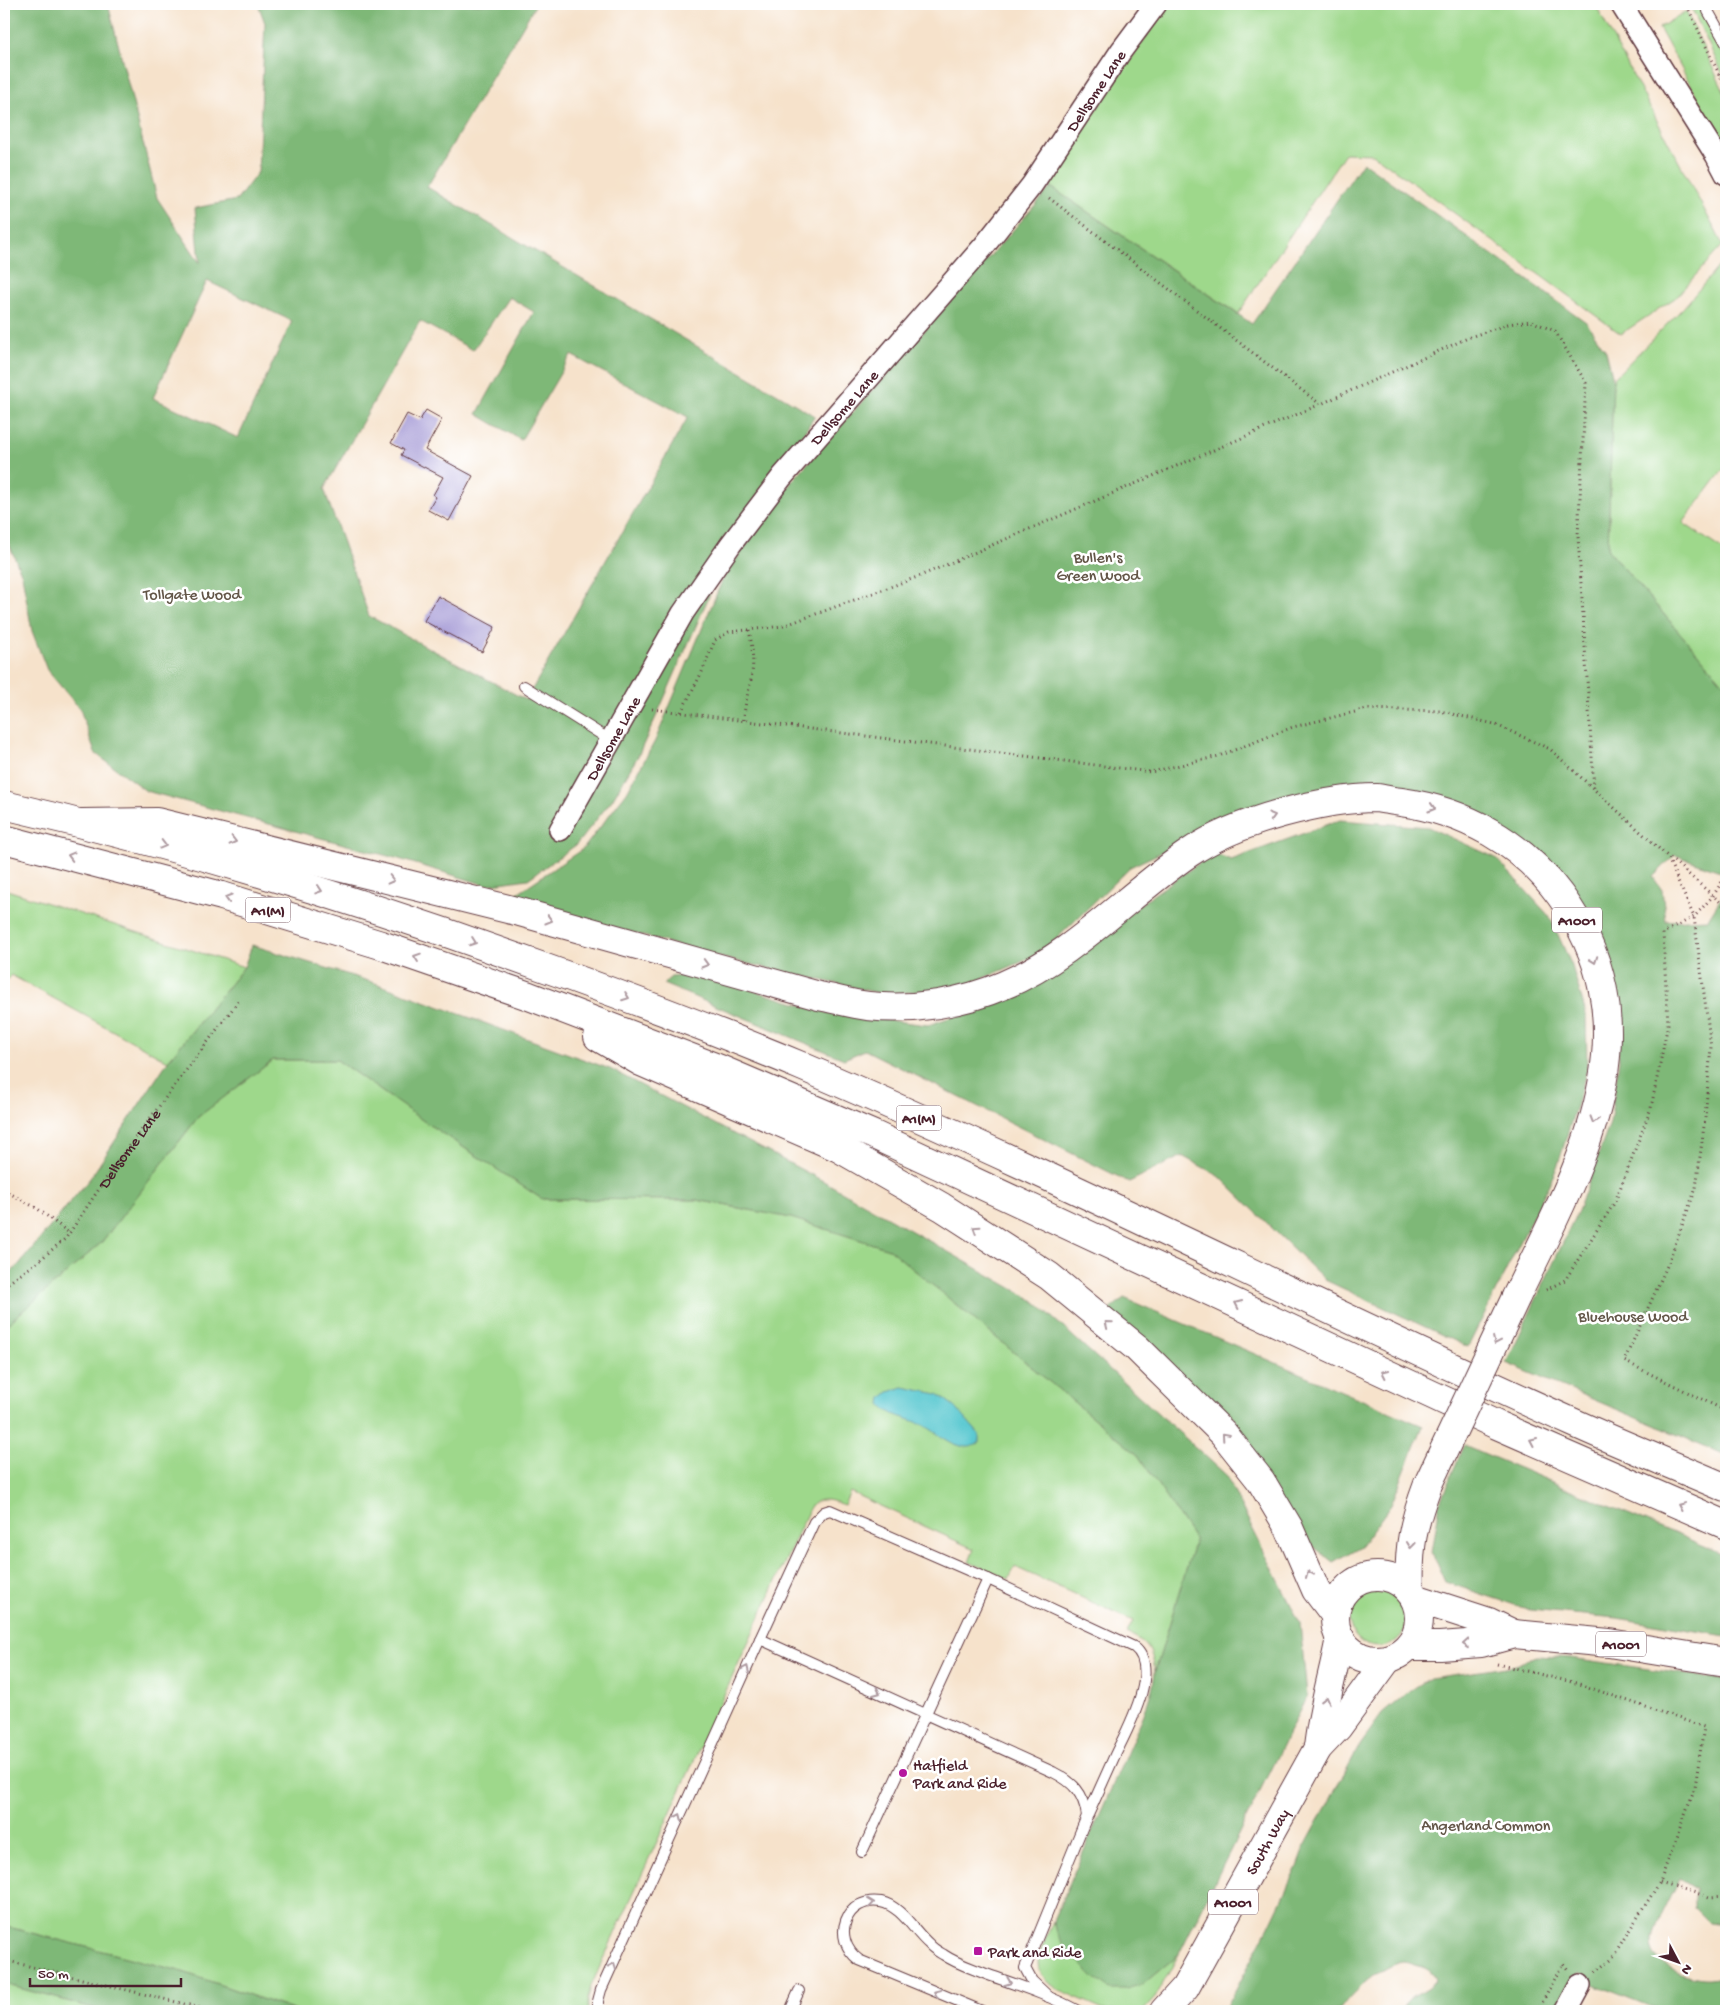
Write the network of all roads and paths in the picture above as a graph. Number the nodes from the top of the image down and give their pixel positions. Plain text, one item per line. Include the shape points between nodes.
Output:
1 (1156, 4) edge
2 (1621, 4) edge
3 (1689, 10) dead end
4 (1708, 11) dead end
5 (1726, 43) edge
6 (1726, 89) edge
7 (1726, 174) edge
8 (1032, 185) junction
9 (1321, 404) junction
10 (749, 630) junction
11 (524, 686) dead end
12 (629, 706) junction
13 (681, 712) junction
14 (744, 720) junction
15 (610, 740) junction
16 (1594, 791) junction
17 (4, 805) edge
18 (82, 823) junction
19 (560, 830) dead end
20 (1226, 833) joint
21 (4, 839) edge
22 (1667, 856) junction
23 (1726, 875) edge
24 (1713, 896) junction
25 (1726, 907) edge
26 (1694, 917) junction
27 (529, 996) junction
28 (240, 998) dead end
29 (4, 1190) edge
30 (69, 1233) junction
31 (4, 1286) edge
32 (1544, 1292) dead end
33 (1726, 1411) edge
34 (1726, 1488) edge
35 (1726, 1525) edge
36 (988, 1579) junction
37 (1412, 1594) junction
38 (1337, 1626) junction
39 (1514, 1634) junction
40 (760, 1639) junction
41 (1398, 1653) junction
42 (1726, 1662) edge
43 (1493, 1664) dead end
44 (926, 1714) junction
45 (1318, 1748) junction
46 (1087, 1816) junction
47 (862, 1852) dead end
48 (1660, 1882) junction
49 (1726, 1896) edge
50 (4, 1960) edge
51 (1580, 1985) joint
52 (799, 1991) dead end
53 (1049, 1997) junction
54 (1186, 2000) edge
55 (401, 2003) dead end
56 (213, 2011) edge
57 (397, 2011) edge
58 (598, 2011) edge
59 (790, 2011) edge
60 (982, 2011) edge
61 (1078, 2011) edge
62 (1164, 2011) edge
63 (1566, 2011) edge

1 - 8 street, Dellsome Lane
2 - 7 street
3 - 6 path
4 - 5 lane
8 - 9 path
8 - 12 street, Dellsome Lane via 984,246 782,477 683,613
9 - 10 path via 920,576 783,626
9 - 16 path via 1470,337 1508,324 1531,321 1555,332 1586,383 1578,536
10 - 13 path via 729,632 715,640
10 - 14 path via 753,647 752,674
11 - 15 lane
12 - 13 path
12 - 15 street, Dellsome Lane
13 - 14 path
14 - 16 path via 1151,772 1219,756 1293,727 1367,709 1440,711 1494,724 1550,749
15 - 19 street, Dellsome Lane
16 - 22 path
17 - 18 main road, A1(M)
18 -> 20 main road, A1(M) via 157,822 520,912 819,996 868,1006 905,1008 977,996 1038,969 1084,936 1156,876 1193,850
18 -> 34 main road, A1(M) via 268,874 426,925 617,994 798,1065 978,1144 1573,1423
20 -> 37 main road, A1001, bridge via 1308,806 1376,798 1424,805 1458,816 1494,833 1523,855 1552,884 1576,916 1599,973 1608,1031 1607,1058 1593,1125 1572,1181 1428,1484 1412,1533 1409,1562
27 -> 21 main road, A1(M) via 381,945 222,896
22 - 24 path
22 - 26 path
23 - 24 path
24 - 25 path
24 - 26 path
26 - 32 path via 1663,933 1668,1024 1651,1108 1615,1202 1565,1280
26 - 33 path via 1711,1047 1696,1188 1668,1266 1624,1362
35 -> 27 main road, A1(M) via 1497,1425 874,1135 720,1069
38 -> 27 main road, A1(M) via 1262,1481 1223,1433 1137,1348 1049,1276 942,1207 839,1148 641,1062
28 - 30 path, Dellsome Lane via 120,1158
29 - 30 path via 38,1209
30 - 31 path, Dellsome Lane via 36,1264
36 - 40 lane via 830,1510 814,1522
36 - 44 lane
36 - 46 lane via 1127,1643 1140,1651 1143,1657 1144,1681 1136,1709
37 - 38 main road via 1400,1582 1389,1577 1364,1578 1344,1592 1338,1603
37 - 39 main road, A1001
37 - 41 main road via 1420,1624 1416,1636
38 - 41 main road via 1348,1649 1360,1657 1373,1660
45 -> 38 main road, South Way / A1001 via 1321,1720 1335,1667
39 -> 41 main road, A1001 via 1481,1643
39 - 42 main road, A1001 via 1609,1642
40 -> 44 lane
58 -> 40 lane via 601,1990
41 - 45 main road, South Way / A1001
43 - 48 path via 1576,1683 1704,1727 1695,1787
44 - 46 lane via 1063,1777 1081,1794
44 - 47 lane
45 - 54 main road, South Way / A1001
46 - 53 lane via 1025,1968 1032,1981
48 - 49 path via 1709,1897
48 - 51 path via 1611,1959
50 - 56 path
51 - 63 street
52 - 59 lane
60 -> 53 lane via 859,1960 846,1947 844,1938 851,1913 865,1903 890,1905 930,1946 949,1958
53 - 61 lane
54 - 62 main road, South Way / A1001
55 - 57 path

